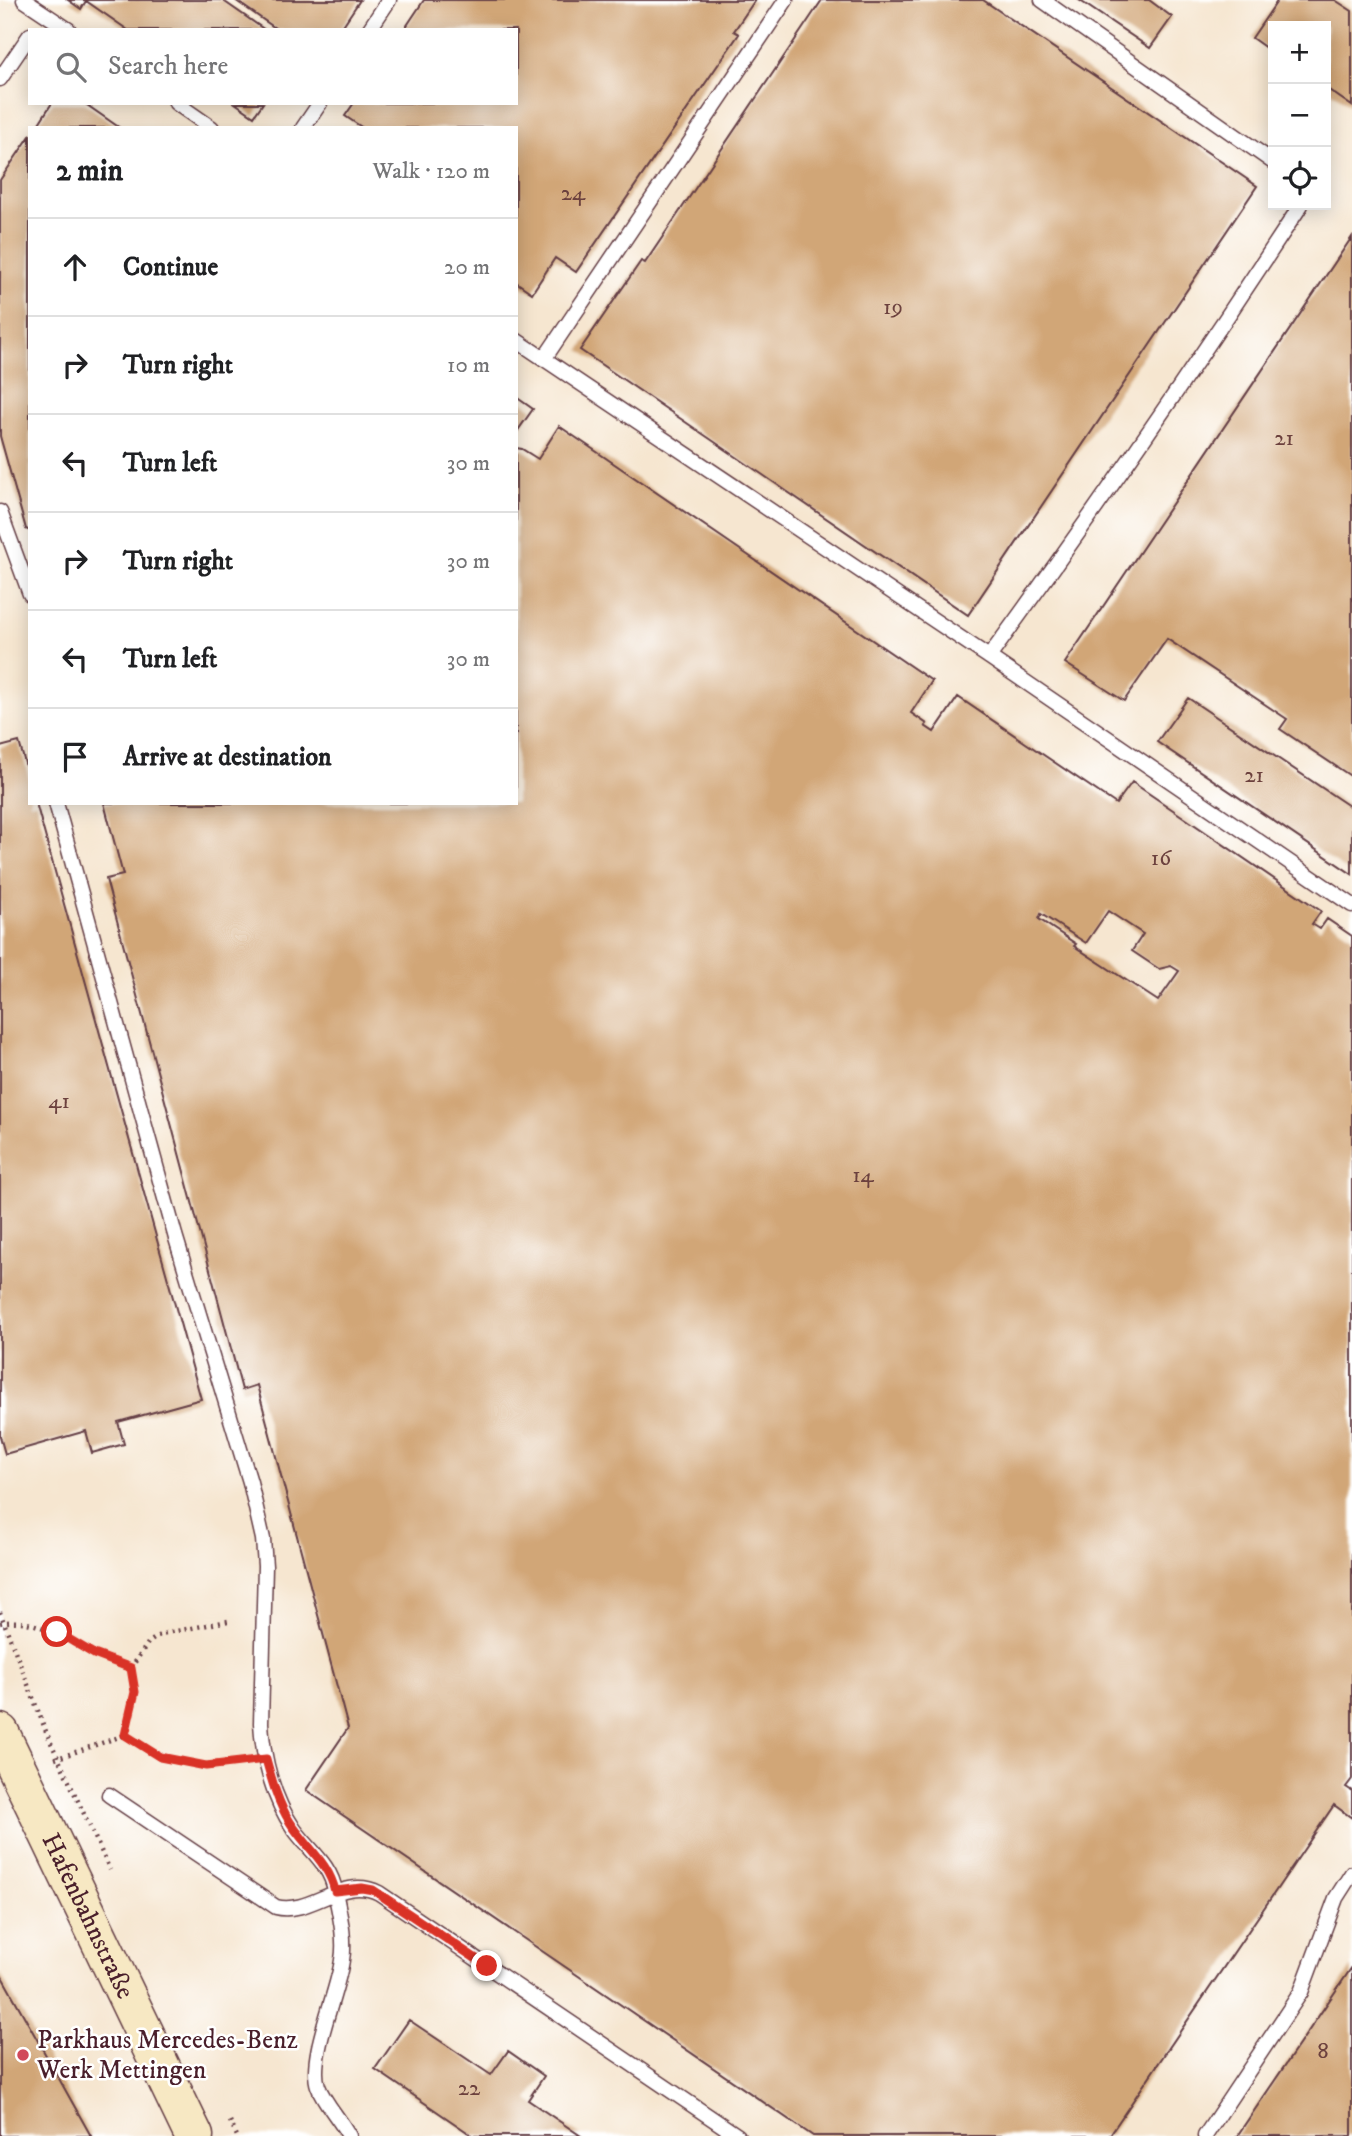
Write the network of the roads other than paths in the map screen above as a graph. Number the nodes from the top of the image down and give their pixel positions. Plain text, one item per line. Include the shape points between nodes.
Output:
1 (24, 0) edge
2 (389, 0) edge
3 (786, 0) edge
4 (1042, 0) edge
5 (45, 13) junction
6 (35, 28) edge
7 (66, 28) edge
8 (370, 28) edge
9 (28, 38) edge
10 (0, 79) edge
11 (179, 105) edge
12 (319, 105) edge
13 (209, 126) edge
14 (304, 126) edge
15 (1268, 158) edge
16 (1298, 210) edge
17 (518, 341) edge
18 (544, 359) junction
19 (0, 512) edge
20 (28, 589) edge
21 (989, 657) junction
22 (57, 805) edge
23 (1352, 905) edge
24 (0, 1733) edge
25 (109, 1795) dead end
26 (1352, 1873) edge
27 (335, 1891) junction
28 (194, 2136) edge
29 (349, 2136) edge
30 (738, 2136) edge
31 (1205, 2136) edge

1 - 5 lane
2 - 8 lane
3 - 18 lane
4 - 15 lane
5 - 6 lane
5 - 7 lane
9 - 10 lane
11 - 13 lane
12 - 14 lane
16 - 21 lane via 1080,532
17 - 18 lane
18 - 21 lane
19 - 20 lane
21 - 23 lane
22 - 27 lane via 263,1539 261,1723 266,1759 283,1810 330,1872
24 - 28 main road, Hafenbahnstraße
25 - 27 lane via 276,1907 293,1908
26 - 31 lane via 1336,1898 1297,1998
27 - 29 lane via 343,1955 316,2078
27 - 30 lane via 362,1888 379,1893

